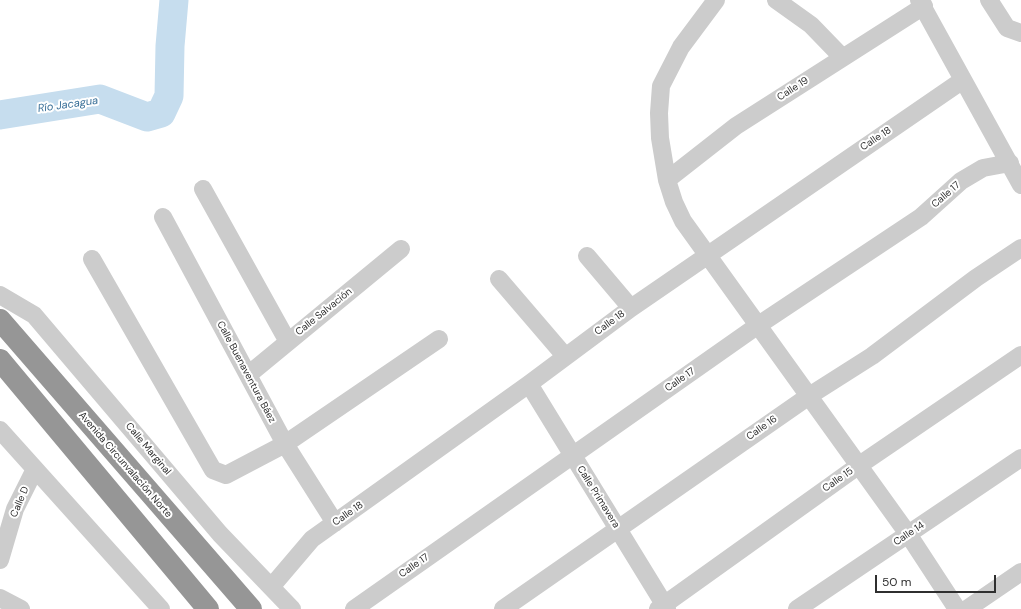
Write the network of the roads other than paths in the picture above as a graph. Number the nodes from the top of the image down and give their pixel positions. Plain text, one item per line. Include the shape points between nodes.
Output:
1 (716, 0) edge
2 (776, 0) edge
3 (989, 0) edge
4 (922, 3) edge
5 (1021, 33) edge
6 (842, 57) junction
7 (963, 80) junction
8 (1010, 163) junction
9 (667, 180) junction
10 (1021, 186) edge
11 (203, 189) dead end
12 (163, 217) dead end
13 (1021, 248) edge
14 (401, 249) dead end
15 (708, 255) junction
16 (588, 256) dead end
17 (92, 259) dead end
18 (499, 279) dead end
19 (0, 295) edge
20 (631, 308) junction
21 (0, 320) edge
22 (757, 326) junction
23 (439, 339) dead end
24 (288, 342) junction
25 (1021, 355) edge
26 (565, 356) junction
27 (0, 360) edge
28 (248, 375) junction
29 (529, 384) junction
30 (809, 396) junction
31 (0, 430) edge
32 (285, 444) junction
33 (572, 454) junction
34 (1021, 458) edge
35 (858, 466) junction
36 (35, 469) junction
37 (8, 508) edge
38 (335, 523) junction
39 (618, 529) junction
40 (908, 534) junction
41 (0, 560) edge
42 (1021, 572) edge
43 (272, 586) junction
44 (0, 598) edge
45 (663, 607) edge
46 (21, 609) edge
47 (161, 609) edge
48 (208, 609) edge
49 (250, 609) edge
50 (292, 609) edge
51 (354, 609) edge
52 (503, 609) edge
53 (797, 609) edge
54 (957, 609) edge
55 (967, 609) edge

1 - 9 street via 681,47 661,86 660,132
2 - 6 street via 811,25
3 - 5 street via 1007,28
4 - 6 street, Calle 19
4 - 7 street
6 - 9 street, Calle 19 via 736,126
7 - 8 street
7 - 15 street, Calle 18
8 - 10 street
8 - 22 street, Calle 17 via 983,168 961,181 921,217
9 - 15 street via 683,221
11 - 24 street
12 - 28 street, Calle Buenaventura Báez
13 - 30 street, Calle 16 via 976,278 872,356
14 - 24 street, Calle Salvación
15 - 20 street, Calle 18
15 - 22 street
16 - 20 street
17 - 32 street via 213,470 226,476
18 - 26 street
19 - 43 street, Calle Marginal via 34,315 220,534
20 - 26 street, Calle 18
21 - 49 highway, Avenida Circunvalación Norte
22 - 30 street
22 - 33 street, Calle 17
23 - 32 street
24 - 28 street, Calle Salvación
25 - 35 street, Calle 15
26 - 29 street, Calle 18
27 - 48 highway
28 - 32 street, Calle Buenaventura Báez
29 - 33 street, Calle Primavera
29 - 38 street, Calle 18
30 - 35 street
30 - 39 street, Calle 16
31 - 36 street
32 - 38 street, Calle Buenaventura Báez
33 - 39 street, Calle Primavera
33 - 51 street, Calle 17
34 - 40 street, Calle 14
35 - 40 street
35 - 45 street, Calle 15
36 - 37 street, Calle D
36 - 47 street
37 - 41 street, Calle D
38 - 43 street, Calle 18 via 312,539
39 - 45 street, Calle Primavera
39 - 52 street, Calle 16
40 - 53 street, Calle 14
40 - 54 street
42 - 55 street
43 - 50 street, Calle Marginal
44 - 46 street

